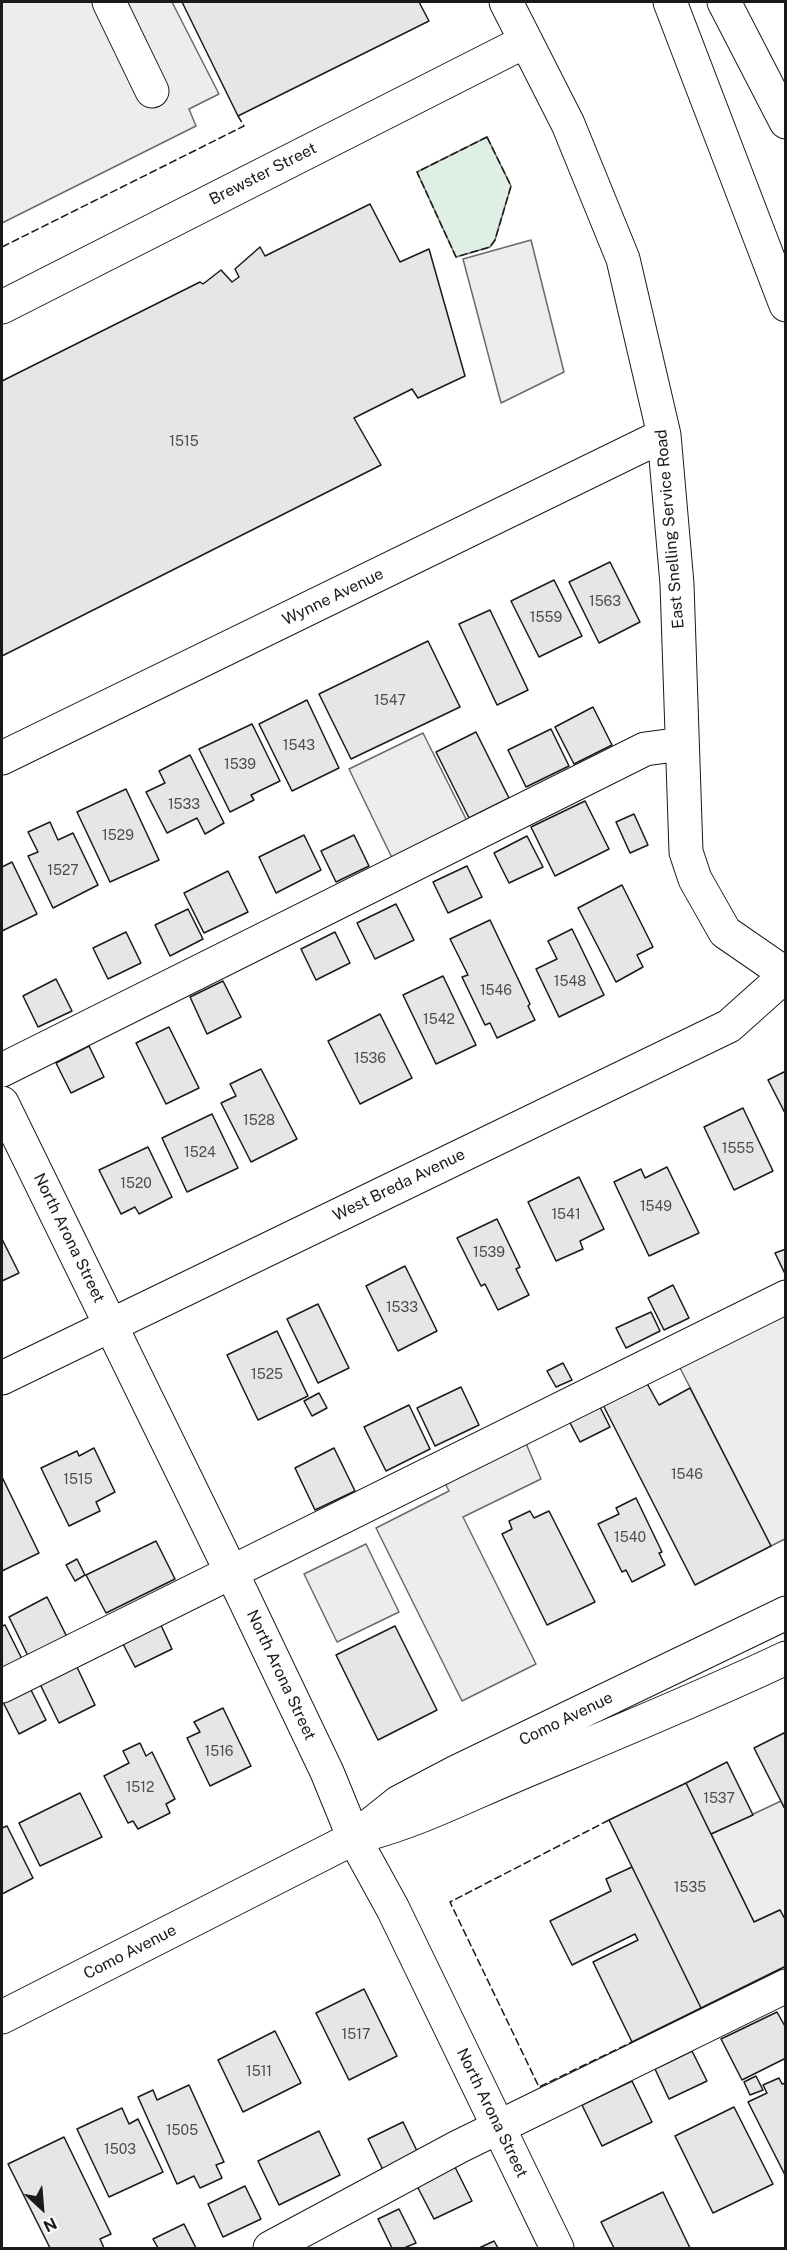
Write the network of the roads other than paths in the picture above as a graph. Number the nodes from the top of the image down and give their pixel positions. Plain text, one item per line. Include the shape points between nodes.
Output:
1 (109, 2) edge
2 (506, 2) edge
3 (670, 2) edge
4 (724, 2) edge
5 (526, 41) junction
6 (152, 91) dead end
7 (786, 122) edge
8 (786, 305) edge
9 (2, 307) edge
10 (664, 435) junction
11 (682, 744) junction
12 (2, 758) edge
13 (786, 974) edge
14 (2, 1070) edge
15 (2, 1103) edge
16 (786, 1297) edge
17 (111, 1324) junction
18 (2, 1378) edge
19 (231, 1573) junction
20 (786, 1613) edge
21 (786, 1658) edge
22 (2, 1686) edge
23 (354, 1838) junction
24 (786, 1986) edge
25 (2, 2017) edge
26 (499, 2127) junction
27 (270, 2248) edge
28 (557, 2248) edge

1 - 6 street
2 - 5 street, East Snelling Service Road
3 - 8 street
4 - 7 street
5 - 9 street, Brewster Street
5 - 10 street, East Snelling Service Road via 568,124 623,259
10 - 11 street, East Snelling Service Road via 677,584
10 - 12 street, Wynne Avenue
11 - 13 street, East Snelling Service Road via 686,852 695,879 725,932
11 - 14 street via 645,749
13 - 17 street, West Breda Avenue via 729,1026
15 - 17 street, North Arona Street
16 - 19 street via 401,1485
17 - 18 street, West Breda Avenue
17 - 19 street, North Arona Street
19 - 22 street
19 - 23 street, North Arona Street via 327,1772
20 - 23 street, Como Avenue via 427,1787 399,1802
21 - 23 street, Como Avenue via 409,1823
23 - 25 street, Como Avenue
23 - 26 street, North Arona Street via 393,1909
24 - 26 street
26 - 27 street
26 - 28 street, North Arona Street

